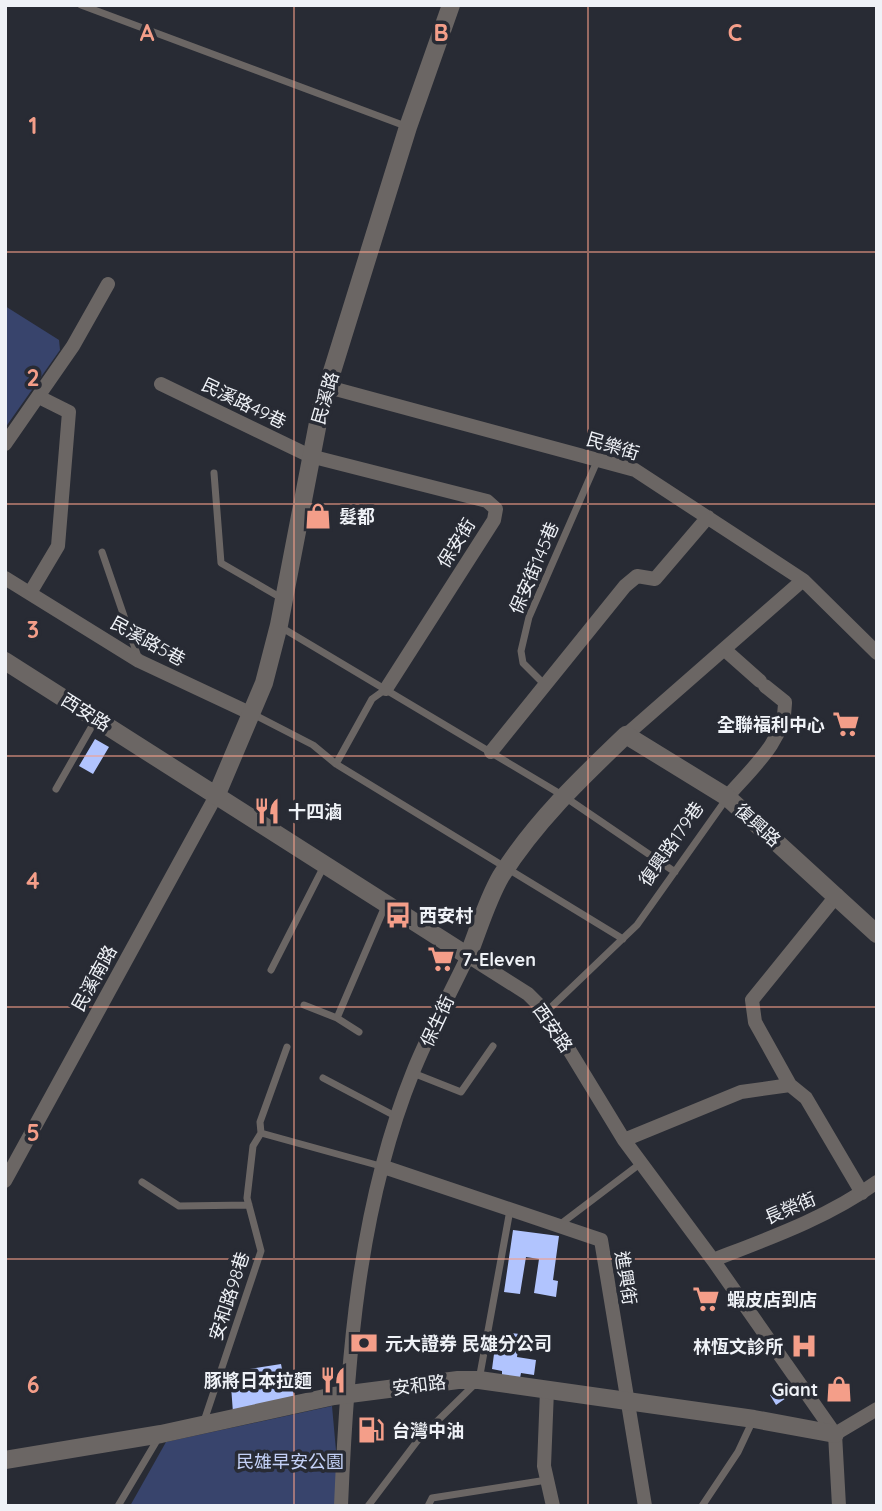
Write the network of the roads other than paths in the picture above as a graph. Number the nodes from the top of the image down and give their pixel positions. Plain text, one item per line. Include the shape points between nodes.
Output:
1 (81, 5) edge
2 (451, 5) edge
3 (408, 127) junction
4 (108, 284) dead end
5 (161, 384) dead end
6 (328, 387) junction
7 (39, 397) junction
8 (5, 444) edge
9 (310, 456) junction
10 (598, 459) junction
11 (214, 473) dead end
12 (708, 517) junction
13 (102, 552) dead end
14 (5, 578) edge
15 (803, 580) junction
16 (30, 593) junction
17 (284, 599) junction
18 (279, 625) junction
19 (725, 650) junction
20 (877, 653) edge
21 (5, 661) edge
22 (139, 661) junction
23 (545, 685) junction
24 (386, 689) junction
25 (252, 714) junction
26 (97, 718) junction
27 (626, 735) junction
28 (491, 752) junction
29 (336, 764) junction
30 (56, 789) dead end
31 (217, 794) junction
32 (562, 795) junction
33 (727, 797) junction
34 (325, 864) junction
35 (508, 866) junction
36 (675, 872) junction
37 (837, 895) junction
38 (386, 903) junction
39 (877, 934) edge
40 (623, 939) junction
41 (468, 956) junction
42 (271, 970) dead end
43 (304, 1005) dead end
44 (546, 1012) junction
45 (337, 1018) junction
46 (359, 1032) dead end
47 (493, 1046) dead end
48 (287, 1047) dead end
49 (413, 1072) junction
50 (323, 1077) dead end
51 (790, 1085) junction
52 (398, 1118) junction
53 (261, 1133) junction
54 (624, 1140) junction
55 (641, 1163) junction
56 (384, 1167) junction
57 (5, 1181) edge
58 (142, 1182) dead end
59 (877, 1182) edge
60 (862, 1193) junction
61 (249, 1205) junction
62 (510, 1210) junction
63 (558, 1226) junction
64 (713, 1260) junction
65 (479, 1380) junction
66 (547, 1390) junction
67 (346, 1394) junction
68 (625, 1401) junction
69 (877, 1409) edge
70 (754, 1419) junction
71 (203, 1425) junction
72 (161, 1434) junction
73 (835, 1434) junction
74 (5, 1460) edge
75 (547, 1480) junction
76 (118, 1506) edge
77 (341, 1506) edge
78 (368, 1506) edge
79 (428, 1506) edge
80 (553, 1506) edge
81 (645, 1506) edge
82 (702, 1506) edge
83 (839, 1506) edge

1 - 3 lane
2 - 3 street, 民溪路
3 - 6 street, 民溪路
4 - 7 street
5 - 9 street, 民溪路49巷
6 - 9 street, 民溪路
6 - 10 street, 民樂街
7 - 8 street
7 - 16 street via 69,412 58,546
9 - 17 street, 民溪路
9 - 24 street, 保安街 via 486,501 496,509 494,520
10 - 12 street, 民樂街 via 635,470
10 - 23 lane, 保安街145巷 via 528,617 523,663
11 - 17 lane via 221,563
12 - 15 street, 民樂街
12 - 23 street via 655,579 637,576 625,586
13 - 22 lane
14 - 16 street, 民溪路5巷
15 - 19 street, 保生街
15 - 20 street, 民樂街
16 - 22 street, 民溪路5巷
17 - 18 street, 民溪路
18 - 24 lane
18 - 25 street, 民溪路
19 - 27 street, 保生街
19 - 33 street, 復興路179巷 via 785,702 786,717 781,732
21 - 26 street, 西安路
22 - 25 street, 民溪路5巷
23 - 28 street
24 - 28 lane
24 - 29 lane via 372,699
25 - 29 lane via 313,745
25 - 31 street, 民溪路
26 - 30 lane
26 - 31 street, 西安路
27 - 32 street, 保生街
27 - 33 street, 復興路
28 - 32 lane
29 - 35 lane
31 - 34 street, 西安路
31 - 57 street, 民溪南路
32 - 35 street, 保生街
32 - 36 lane
33 - 36 lane, 復興路179巷
33 - 37 street, 復興路
34 - 38 street, 西安路
34 - 42 lane
35 - 40 lane
35 - 41 street, 保生街
36 - 40 lane, 復興路179巷
37 - 39 street, 復興路
37 - 51 street via 752,1000 755,1022
38 - 41 street, 西安路
38 - 45 lane
40 - 44 lane, 復興路179巷
41 - 44 street, 西安路 via 528,994
41 - 49 street, 保生街
43 - 45 lane
44 - 54 street, 西安路
45 - 46 lane
47 - 49 lane via 461,1092
48 - 53 lane, 安和路98巷 via 260,1122
49 - 52 street, 保生街
50 - 52 lane
51 - 54 street via 741,1093
51 - 60 street via 806,1098
52 - 56 street, 保生街
53 - 56 lane
53 - 61 lane, 安和路98巷 via 253,1146
54 - 55 street, 西安路
55 - 63 lane
55 - 64 street, 西安路
56 - 62 street, 進興街
56 - 67 street, 保生街 via 368,1228
58 - 61 lane via 179,1206
59 - 60 street, 長榮街
60 - 64 street, 長榮街 via 805,1224
61 - 71 lane, 安和路98巷 via 261,1251
62 - 63 street, 進興街
62 - 65 lane
63 - 68 street, 進興街 via 601,1240
64 - 73 street, 西安路
65 - 66 street, 安和路
65 - 67 street, 安和路
65 - 78 lane via 418,1440
66 - 68 street, 安和路
66 - 75 street
67 - 71 street, 安和路
67 - 77 street, 保生街
68 - 70 street, 安和路
68 - 81 street, 進興街
69 - 73 street
70 - 73 street, 安和路
70 - 82 lane
71 - 72 street, 安和路
72 - 74 street, 安和路
72 - 76 lane
73 - 83 street
75 - 79 lane via 432,1497
75 - 80 street

